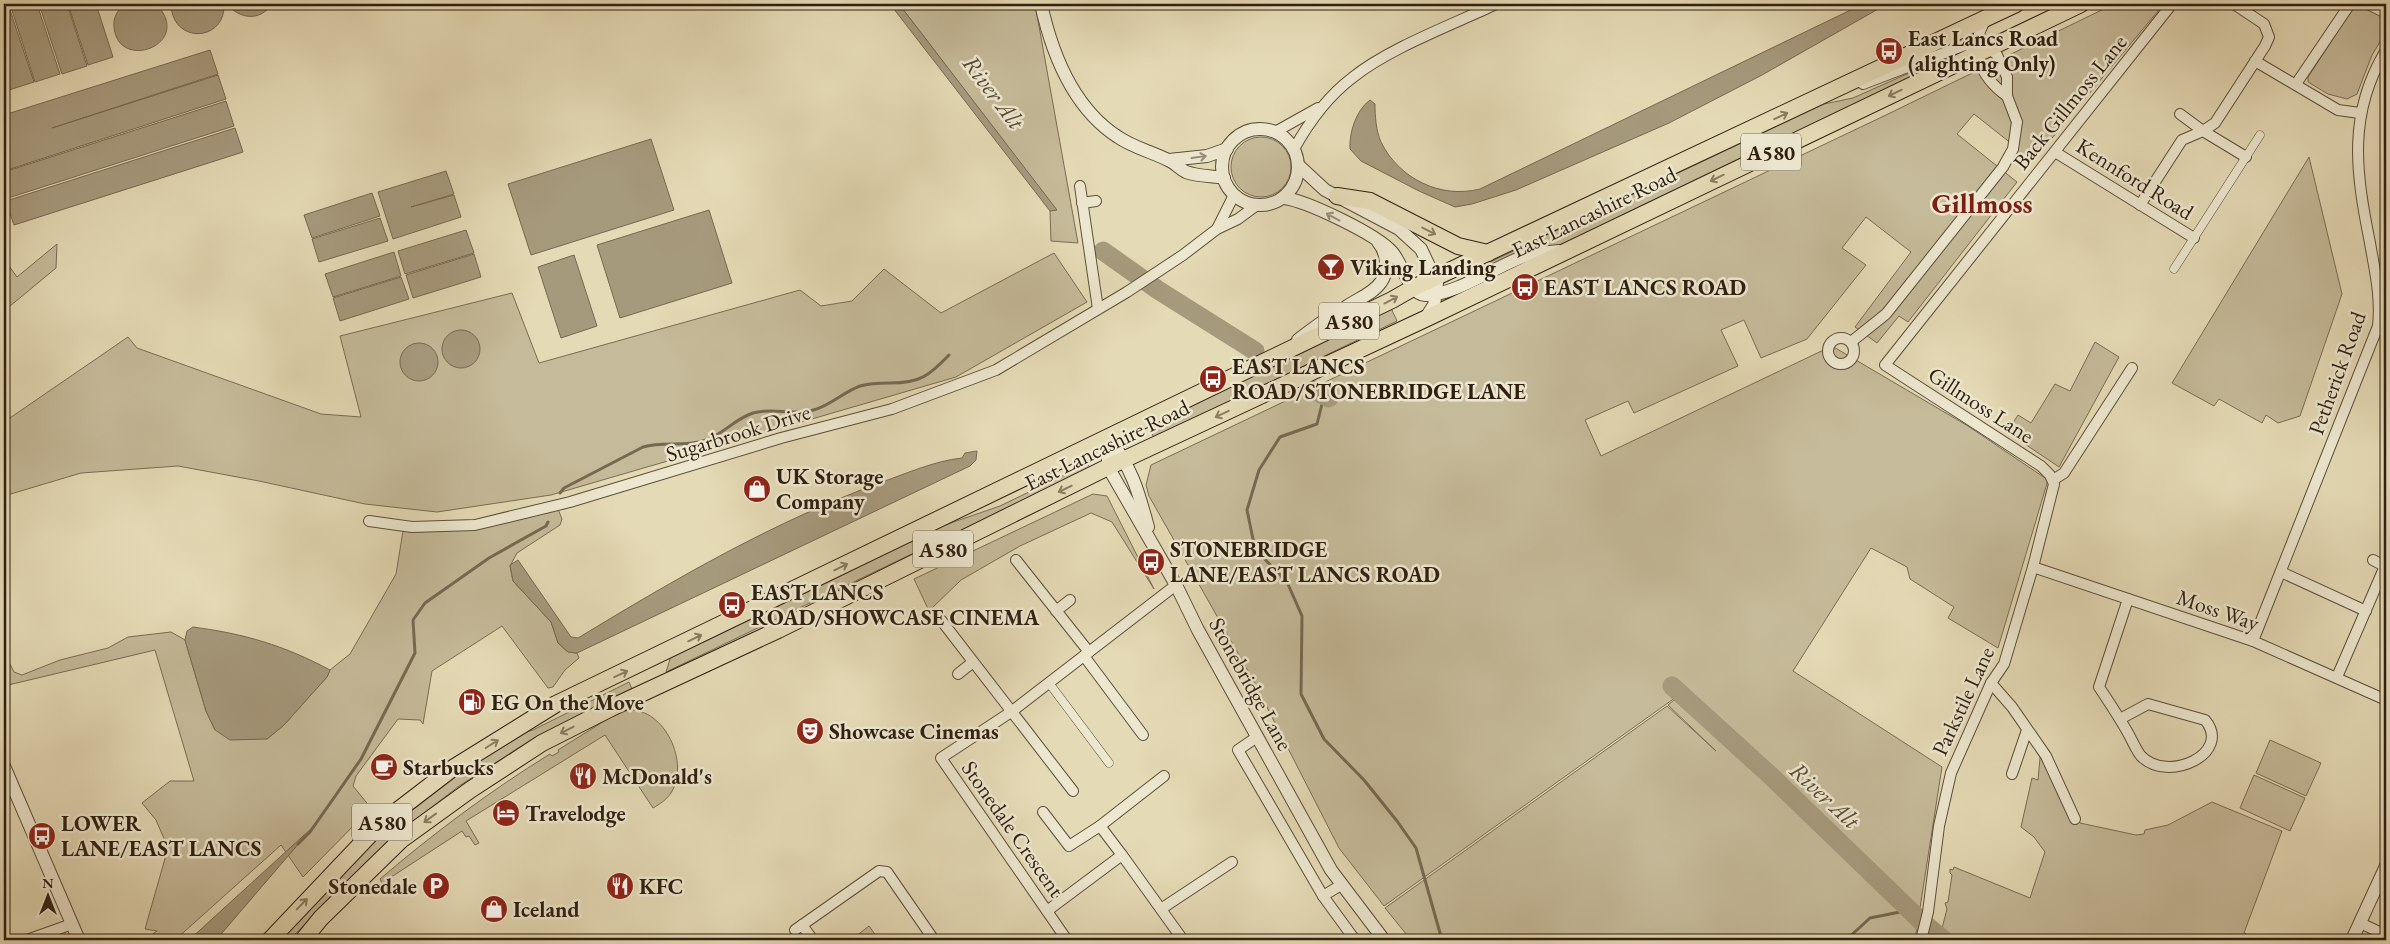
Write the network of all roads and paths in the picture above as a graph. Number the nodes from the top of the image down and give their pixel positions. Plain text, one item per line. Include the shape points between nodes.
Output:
1 (1041, 4) edge
2 (1496, 4) edge
3 (2016, 4) edge
4 (2081, 4) edge
5 (2172, 4) edge
6 (2234, 4) edge
7 (2350, 4) edge
8 (2368, 4) edge
9 (2386, 14) edge
10 (1987, 17) junction
11 (1981, 49) junction
12 (2386, 50) edge
13 (2255, 60) junction
14 (2296, 84) junction
15 (2007, 96) junction
16 (1820, 97) junction
17 (1323, 105) junction
18 (2360, 113) junction
19 (2180, 114) dead end
20 (2203, 131) junction
21 (1275, 132) junction
22 (2260, 135) dead end
23 (1227, 149) junction
24 (1294, 149) junction
25 (2055, 152) junction
26 (2246, 157) junction
27 (1170, 160) junction
28 (1298, 166) junction
29 (1224, 178) junction
30 (1080, 186) dead end
31 (1234, 195) junction
32 (1337, 196) junction
33 (1284, 198) junction
34 (1096, 201) dead end
35 (1082, 203) junction
36 (1257, 205) junction
37 (2140, 205) junction
38 (1217, 229) junction
39 (2194, 238) junction
40 (1376, 240) junction
41 (1568, 249) junction
42 (1488, 253) junction
43 (2174, 269) dead end
44 (1436, 286) junction
45 (1413, 288) junction
46 (2384, 302) edge
47 (1098, 309) junction
48 (1425, 319) junction
49 (1851, 342) dead end
50 (1284, 352) junction
51 (1885, 365) joint
52 (2132, 368) dead end
53 (1108, 436) junction
54 (1125, 460) junction
55 (1108, 467) junction
56 (2052, 480) junction
57 (369, 521) dead end
58 (1154, 546) junction
59 (1016, 560) dead end
60 (2373, 560) dead end
61 (2386, 566) edge
62 (2033, 567) junction
63 (2281, 572) junction
64 (1176, 585) junction
65 (2128, 599) junction
66 (1070, 600) dead end
67 (1056, 611) junction
68 (2366, 611) junction
69 (940, 620) dead end
70 (2253, 641) junction
71 (1086, 654) junction
72 (973, 662) junction
73 (958, 674) dead end
74 (2338, 677) junction
75 (1049, 683) junction
76 (1991, 683) junction
77 (2386, 700) edge
78 (1011, 712) junction
79 (2120, 719) junction
80 (2027, 730) junction
81 (1143, 735) dead end
82 (1257, 737) junction
83 (1109, 763) dead end
84 (5, 774) edge
85 (2012, 774) dead end
86 (1164, 776) dead end
87 (1073, 791) dead end
88 (1043, 812) dead end
89 (2075, 819) dead end
90 (1100, 826) junction
91 (1122, 855) junction
92 (1232, 862) dead end
93 (2386, 866) edge
94 (1341, 885) junction
95 (1323, 896) junction
96 (1161, 909) junction
97 (1046, 911) junction
98 (321, 918) junction
99 (2360, 923) junction
100 (72, 924) junction
101 (2386, 935) edge
102 (27, 940) edge
103 (79, 940) edge
104 (270, 940) edge
105 (292, 940) edge
106 (303, 940) edge
107 (813, 940) edge
108 (934, 940) edge
109 (1067, 940) edge
110 (1184, 940) edge
111 (1355, 940) edge
112 (1384, 940) edge
113 (1921, 940) edge
114 (2352, 940) edge

1 - 27 street via 1048,36 1064,75 1085,107 1116,136 1149,154
2 - 17 street via 1395,52 1352,77
3 - 10 highway, East Lancashire Road / A580
4 - 11 highway, East Lancashire Road / A580
5 - 25 street, Back Gillmoss Lane
6 - 13 street via 2264,24 2269,37
7 - 14 street
8 - 9 street
10 - 11 street
10 - 16 highway, East Lancashire Road / A580
11 - 15 street via 1992,85
11 - 15 street via 1997,55 2007,77
11 - 16 street via 1965,45 1898,72
11 -> 41 highway, East Lancashire Road / A580
12 - 18 street, Petherick Road via 2377,65
13 - 14 street
13 - 20 street via 2215,123
14 - 18 street via 2338,110
15 - 49 street via 2017,122 2010,157 1886,314
42 -> 16 highway, East Lancashire Road / A580
17 - 21 street
17 - 24 street
18 - 46 street, Petherick Road via 2356,157
19 - 20 street
20 - 26 street
20 - 37 street via 2182,140
21 - 23 street via 1257,129 1248,132
21 - 24 street
22 - 26 street
27 -> 23 street via 1207,156
23 - 29 street via 1222,163
24 - 28 street
25 - 37 street, Kennford Road
25 - 51 street, Back Gillmoss Lane
26 - 39 street
27 - 29 street via 1186,172
28 - 32 street
28 - 33 street via 1297,178
29 - 31 street
30 - 35 street
31 - 36 street
31 - 38 street
32 -> 42 highway via 1370,201 1458,246
32 - 44 street via 1406,234 1421,249
33 - 36 street
40 -> 33 street via 1304,202
34 - 35 street
35 - 47 street
36 - 38 street
37 - 39 street, Kennford Road
38 - 47 street, Sugarbrook Drive via 1183,255
39 - 43 street
40 - 45 street via 1397,258
40 - 50 street via 1386,261 1382,281 1373,291 1318,324
41 - 44 street via 1528,255
41 - 48 highway, East Lancashire Road / A580
42 - 44 highway, East Lancashire Road / A580
44 - 45 highway, East Lancashire Road / A580
44 - 48 street via 1434,305
50 -> 45 highway, East Lancashire Road / A580
46 - 63 street, Petherick Road via 2378,326
47 - 57 street, Sugarbrook Drive via 996,370 892,408 570,502 475,525 412,527
48 -> 54 highway, East Lancashire Road / A580
50 - 53 highway, East Lancashire Road / A580
51 - 56 street, Gillmoss Lane via 2041,466
52 - 56 street via 2064,473
53 - 54 street
53 - 55 street
104 -> 53 highway, East Lancashire Road / A580 via 380,824 453,768 556,704
54 - 55 highway, East Lancashire Road / A580
54 - 58 street
55 - 58 street, Stonebridge Lane
55 -> 98 highway, East Lancashire Road / A580 via 542,743 401,840
56 - 62 street, Parkstile Lane via 2053,494
58 - 64 street, Stonebridge Lane
59 - 67 street
60 - 61 street
61 - 68 street
62 - 65 street, Moss Way
62 - 76 street, Parkstile Lane via 2004,664
63 - 68 street
63 - 70 street, Petherick Road
64 - 71 street, Stonedale Crescent
64 - 82 street, Stonebridge Lane
65 - 70 street, Moss Way
65 - 79 street via 2099,688
66 - 67 street
67 - 71 street
68 - 74 street
69 - 72 street
70 - 74 street, Moss Way
71 - 75 street, Stonedale Crescent
71 - 81 street
72 - 73 street
72 - 78 street
74 - 77 street, Moss Way
75 - 78 street, Stonedale Crescent
75 - 83 street
76 - 80 street
76 - 113 street, Parkstile Lane via 1951,773
78 - 87 street
78 - 97 street, Stonedale Crescent via 941,758
79 - 79 street via 2142,756 2162,767 2184,766 2203,756 2212,736 2211,727 2205,720 2148,704
80 - 85 street
80 - 89 street via 2046,756
82 - 94 street, Stonebridge Lane
82 - 95 street via 1238,750
84 - 100 street
86 - 90 street
88 - 90 street via 1069,846
90 - 91 street
91 - 96 street
91 - 97 street
92 - 96 street
93 - 99 street
94 - 95 street
94 - 112 street, Stonebridge Lane
95 - 111 street
96 - 110 street
97 - 109 street, Stonedale Crescent
98 - 105 highway
98 - 106 highway, East Lancashire Road / A580
99 - 101 street
99 - 114 street
100 - 102 street
100 - 103 street
107 - 108 street via 799,927 879,870 887,872

